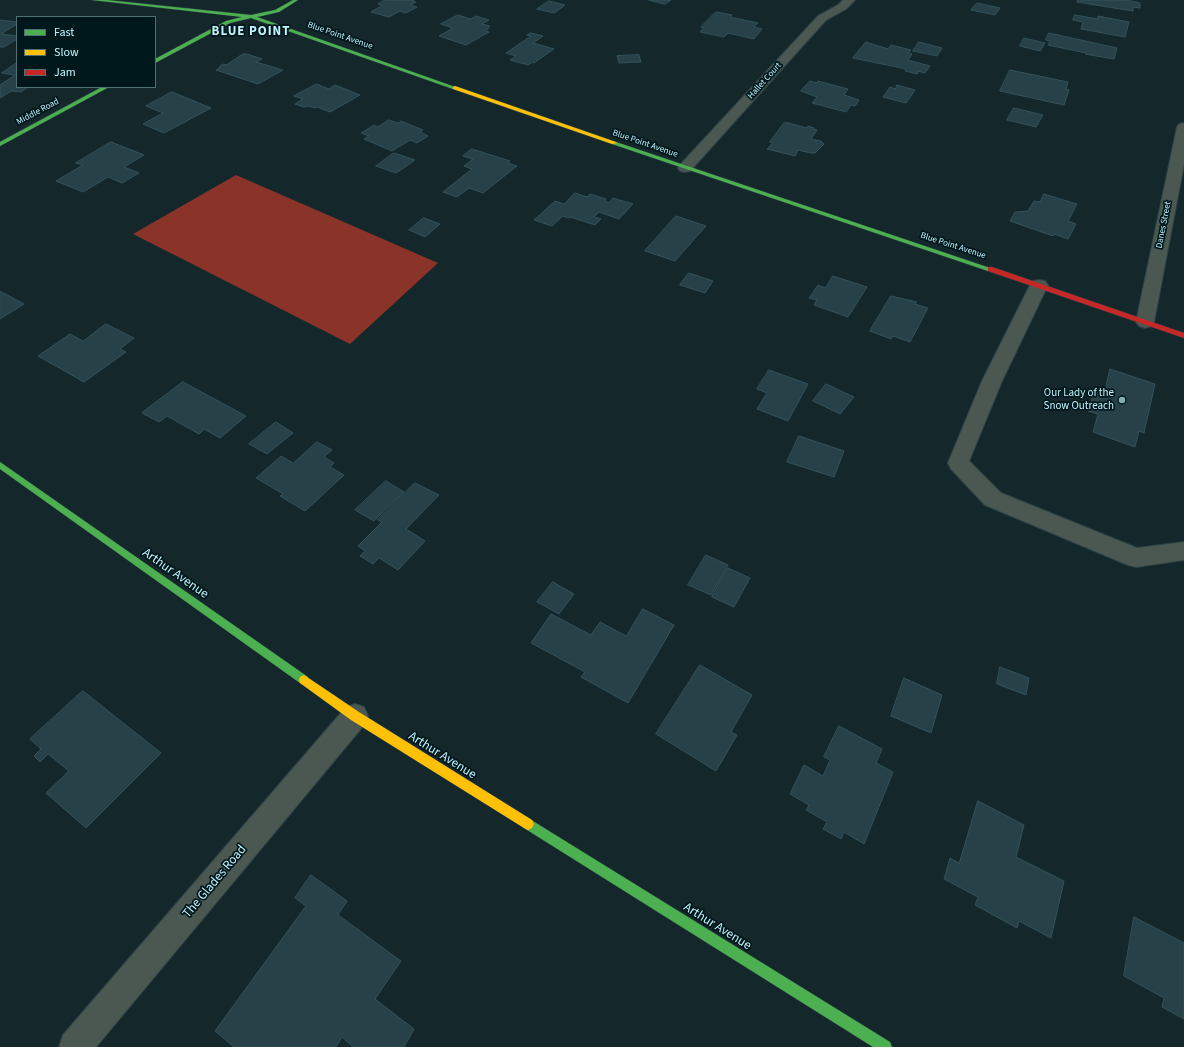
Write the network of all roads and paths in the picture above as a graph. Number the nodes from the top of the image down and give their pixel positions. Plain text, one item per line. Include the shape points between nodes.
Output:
1 (94, 0) edge
2 (296, 0) edge
3 (848, 0) edge
4 (253, 16) junction
5 (156, 60) edge
6 (104, 88) edge
7 (1184, 127) edge
8 (0, 144) edge
9 (685, 168) junction
10 (1039, 285) junction
11 (1145, 322) junction
12 (1184, 336) edge
13 (0, 465) edge
14 (1184, 550) edge
15 (355, 716) junction
16 (75, 1047) edge
17 (885, 1047) edge

1 - 4 street, Blue Point Avenue
2 - 4 street via 277,11
3 - 9 street, Hallet Court via 842,7 822,18
4 - 5 street via 228,22
4 - 9 street, Blue Point Avenue
6 - 8 street, Middle Road
7 - 11 street, Danes Street
9 - 10 street, Blue Point Avenue
10 - 11 street, Blue Point Avenue
10 - 14 street via 992,381 958,463 993,498 1136,558
11 - 12 street, Blue Point Avenue
13 - 15 street, Arthur Avenue
15 - 16 street, The Glades Road
15 - 17 street, Arthur Avenue

